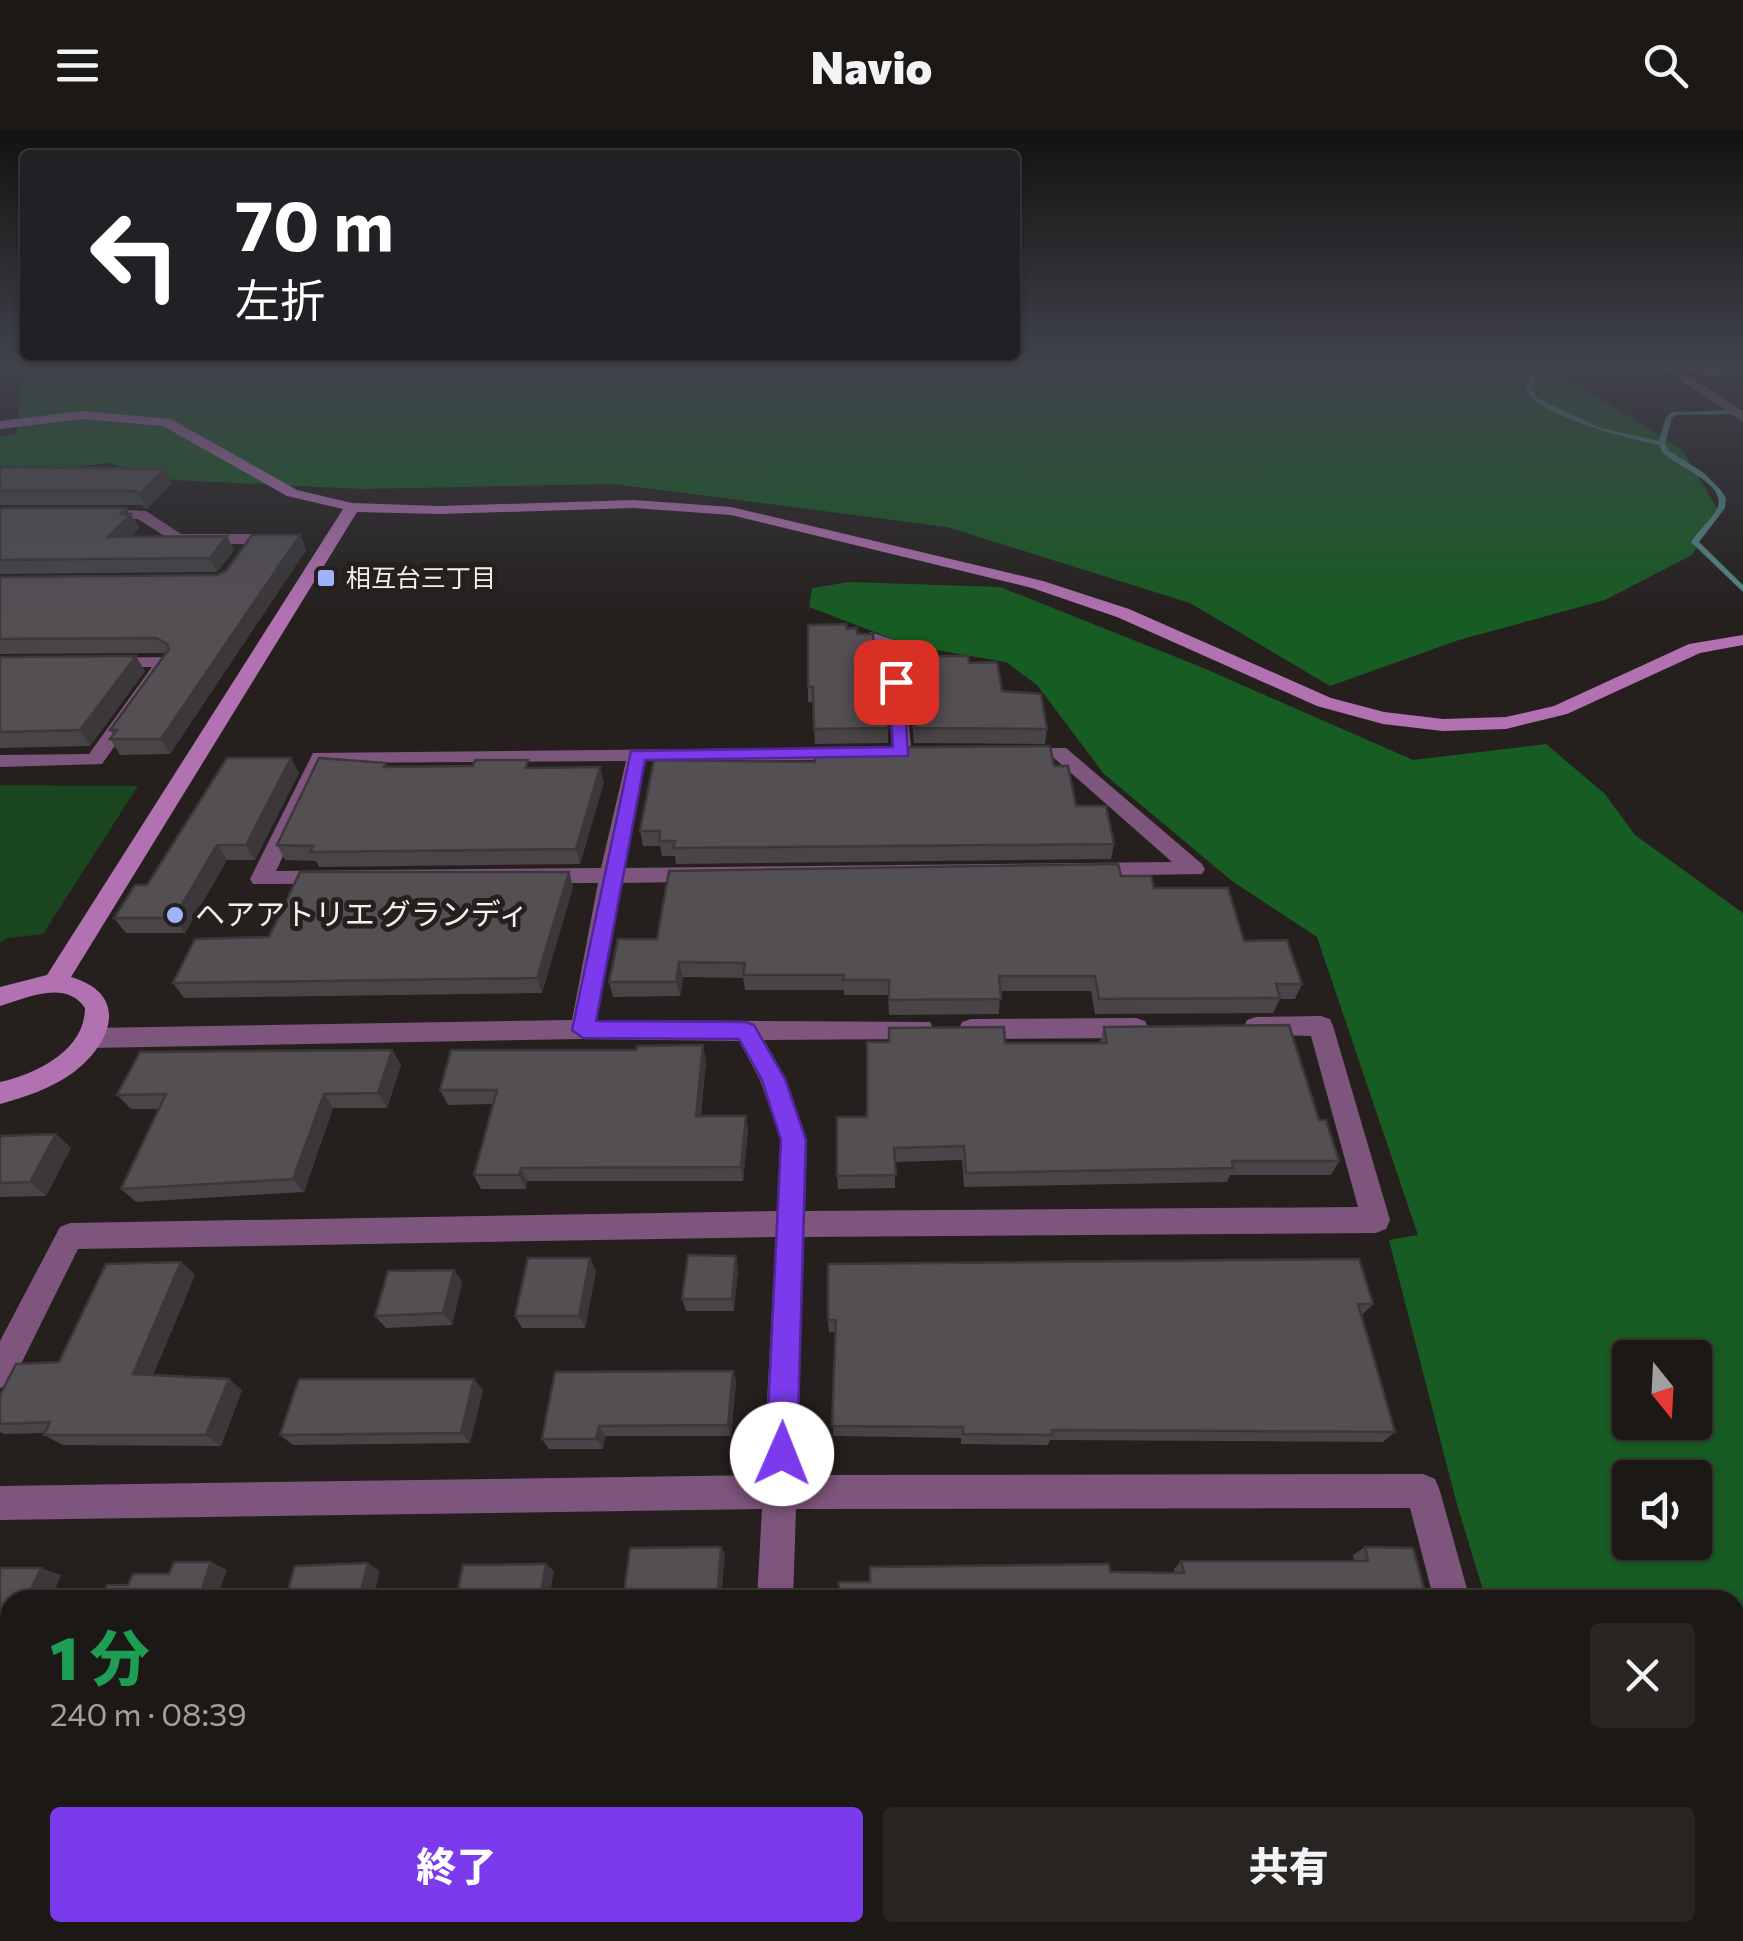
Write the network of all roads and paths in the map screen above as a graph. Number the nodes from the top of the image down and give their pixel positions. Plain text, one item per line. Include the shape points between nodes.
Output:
1 (213, 449) edge
2 (352, 507) junction
3 (70, 514) edge
4 (244, 553) edge
5 (870, 637) edge
6 (1743, 640) edge
7 (893, 647) junction
8 (944, 660) edge
9 (92, 662) edge
10 (902, 752) junction
11 (638, 755) junction
12 (0, 761) edge
13 (610, 876) junction
14 (54, 984) junction
15 (0, 997) edge
16 (1222, 1027) edge
17 (1163, 1028) edge
18 (583, 1030) junction
19 (746, 1031) junction
20 (90, 1038) junction
21 (0, 1092) edge
22 (788, 1224) junction
23 (0, 1372) edge
24 (780, 1492) junction
25 (0, 1503) edge
26 (775, 1590) edge
27 (1449, 1590) edge

1 - 2 street via 292,493
2 - 6 street via 634,504 731,510 1037,584 1122,613 1324,702 1443,726 1506,723 1560,710 1695,648
2 - 14 street
3 - 4 street via 140,514 177,539 254,538
5 - 7 street
7 - 8 street
7 - 10 street
9 - 12 street via 165,662 95,760
10 - 11 street
10 - 13 street via 1059,752 1194,870
11 - 13 street
11 - 13 street via 320,757 261,879
13 - 18 street
14 - 15 street
14 - 20 street via 88,994 97,1021
16 - 22 street via 1322,1026 1376,1220
17 - 19 street
18 - 19 street
18 - 20 street
19 - 22 street via 773,1079 794,1140
20 - 21 street via 58,1070
22 - 23 street via 70,1236
22 - 24 street
24 - 25 street
24 - 26 street
24 - 27 street via 1424,1491

